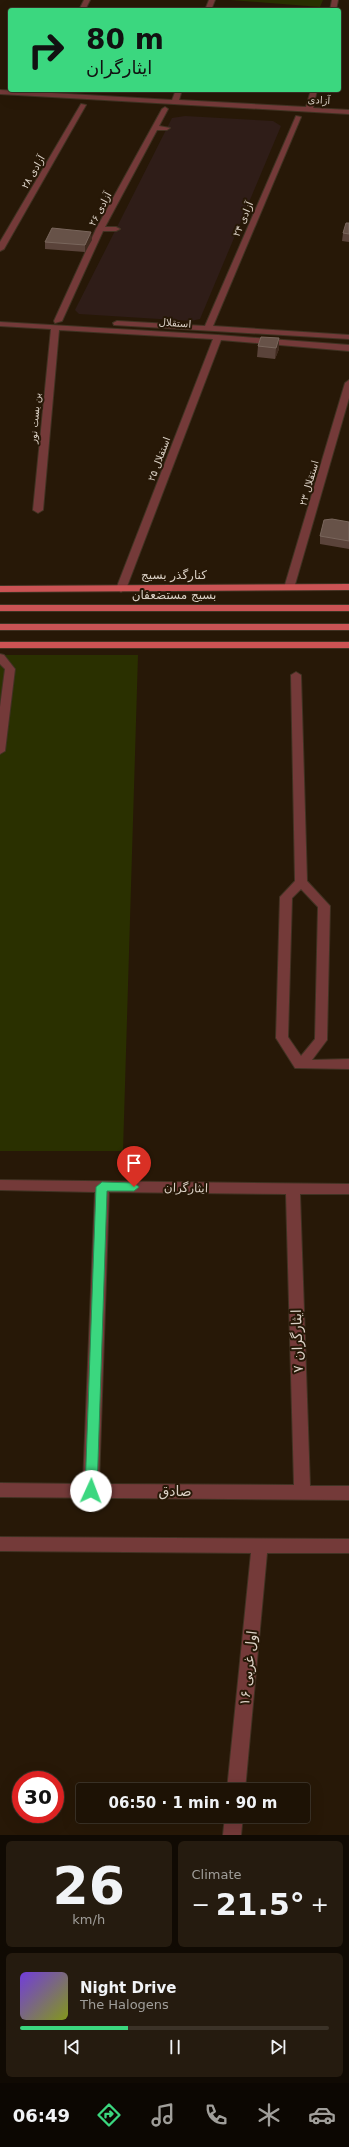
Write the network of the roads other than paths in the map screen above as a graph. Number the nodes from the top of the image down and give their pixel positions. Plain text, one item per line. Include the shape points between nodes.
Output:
1 (0, 92) edge
2 (42, 92) edge
3 (178, 92) edge
4 (314, 92) edge
5 (0, 100) edge
6 (175, 102) junction
7 (83, 104) junction
8 (165, 109) junction
9 (309, 110) junction
10 (349, 112) edge
11 (298, 117) junction
12 (349, 120) edge
13 (155, 128) junction
14 (167, 128) dead end
15 (100, 230) junction
16 (116, 230) dead end
17 (0, 249) edge
18 (0, 316) edge
19 (0, 324) edge
20 (56, 324) junction
21 (208, 328) junction
22 (348, 335) edge
23 (218, 337) junction
24 (349, 348) edge
25 (349, 383) edge
26 (38, 510) dead end
27 (349, 587) edge
28 (121, 588) junction
29 (290, 588) junction
30 (0, 589) edge
31 (0, 608) edge
32 (349, 608) edge
33 (0, 627) edge
34 (349, 627) edge
35 (0, 645) edge
36 (349, 645) edge
37 (0, 657) edge
38 (296, 675) dead end
39 (0, 751) edge
40 (301, 882) junction
41 (349, 1064) edge
42 (300, 1065) junction
43 (0, 1185) edge
44 (102, 1187) junction
45 (293, 1189) junction
46 (349, 1190) edge
47 (0, 1490) edge
48 (91, 1491) junction
49 (302, 1492) junction
50 (349, 1493) edge
51 (0, 1544) edge
52 (260, 1546) junction
53 (349, 1546) edge
54 (237, 1783) edge
55 (233, 1823) edge
56 (232, 1835) edge

1 - 2 street, آزادی
2 - 6 street, آزادی
3 - 6 street
4 - 9 street
5 - 7 street, آزادی
6 - 9 street, آزادی
7 - 8 street, آزادی
7 - 17 street, آزادی ۲۸
8 - 11 street, آزادی
8 - 13 street, آزادی ۲۶
9 - 10 street, آزادی
11 - 12 street, آزادی
11 - 21 street, آزادی ۲۴
13 - 14 street
13 - 15 street, آزادی ۲۶
15 - 16 street
15 - 20 street, آزادی ۲۶
18 - 20 street, استقلال
19 - 20 street, استقلال
20 - 21 street, استقلال via 128,320
20 - 23 street, استقلال
20 - 26 street, بن بست نور
21 - 22 street, استقلال
23 - 24 street, استقلال
23 - 28 street, استقلال ۲۵
25 - 29 street, استقلال ۲۳
27 - 29 main road, کنارگذر بسیج
28 - 29 main road, کنارگذر بسیج
28 - 30 main road, کنارگذر بسیج
31 - 32 main road, بسیج مستضعفان
33 - 34 main road
35 - 36 main road
37 - 39 street via 10,669
38 - 40 street
40 - 42 street via 286,897 282,1038
40 - 42 street via 324,906 321,1040
41 - 42 street
43 - 44 street, ایثارگران
44 - 45 street, ایثارگران
44 - 48 street
45 - 46 street, ایثارگران
45 - 49 street, ایثارگران ۷
47 - 48 street, صادق
48 - 49 street, صادق
49 - 50 street, صادق
51 - 52 street
52 - 53 street
52 - 54 street, ۱۶ اول غربی
55 - 56 street

